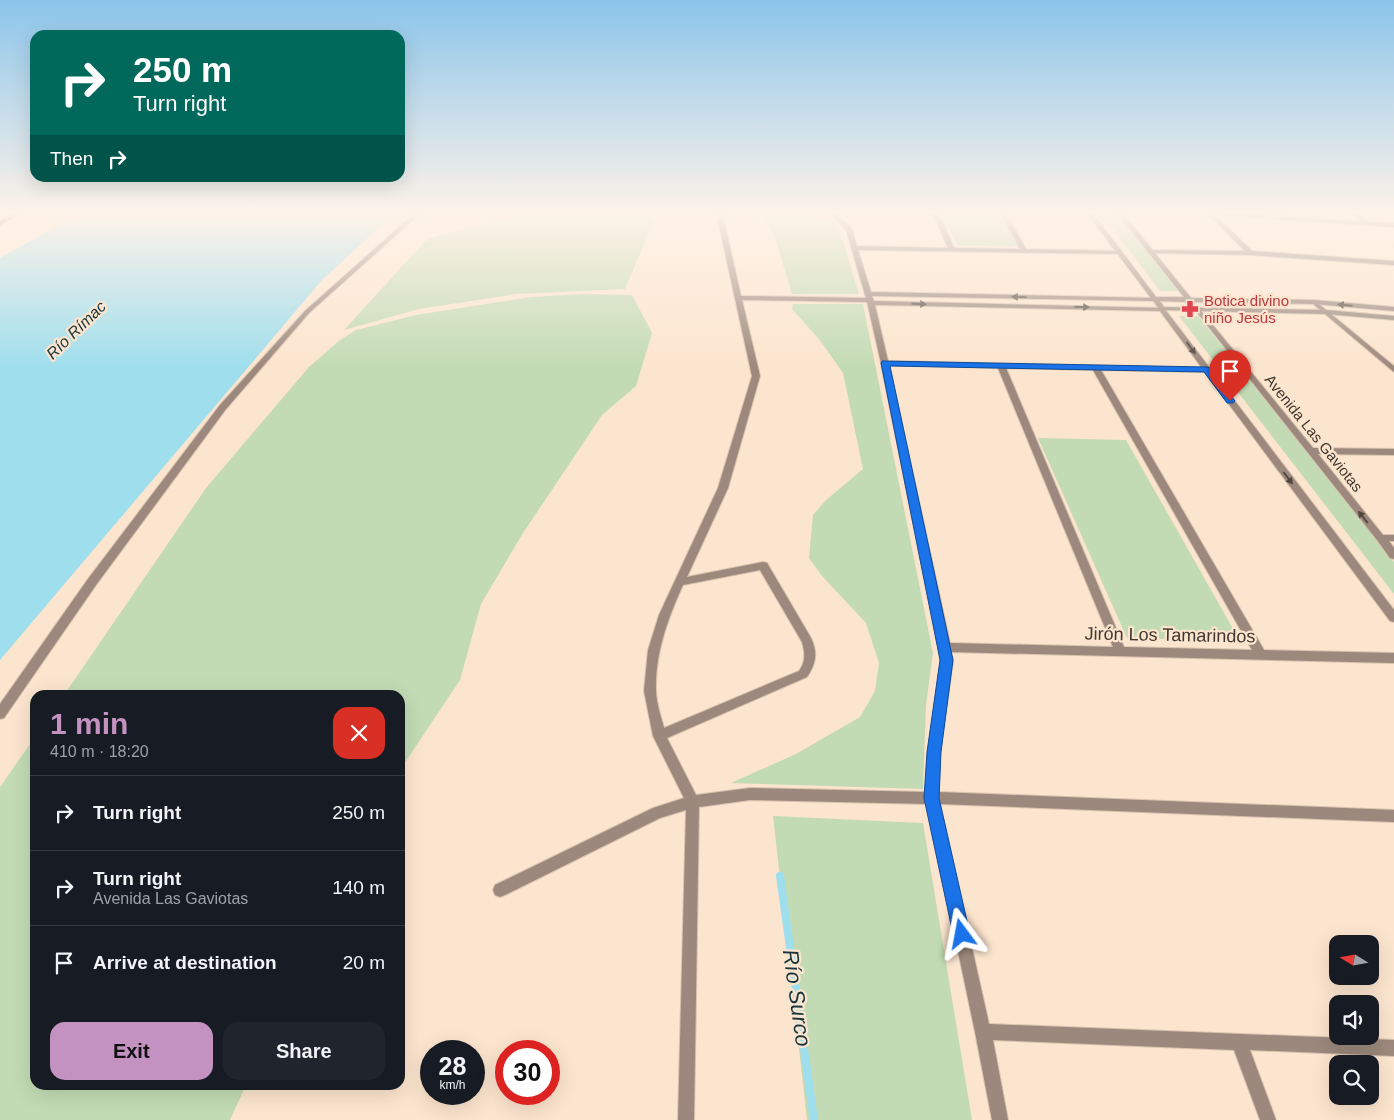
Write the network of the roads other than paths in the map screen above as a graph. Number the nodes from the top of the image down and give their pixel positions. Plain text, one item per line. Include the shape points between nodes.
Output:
1 (360, 264) edge
2 (731, 264) edge
3 (859, 264) edge
4 (1128, 264) edge
5 (1161, 264) edge
6 (739, 298) junction
7 (869, 299) junction
8 (1155, 299) junction
9 (1189, 300) junction
10 (1314, 302) junction
11 (1162, 309) junction
12 (1197, 309) junction
13 (1394, 309) edge
14 (1326, 312) junction
15 (1394, 318) edge
16 (885, 363) junction
17 (1001, 366) junction
18 (1096, 368) junction
19 (1207, 370) junction
20 (1394, 370) edge
21 (1311, 451) junction
22 (1394, 452) edge
23 (1380, 538) junction
24 (1394, 538) edge
25 (1394, 555) edge
26 (680, 582) junction
27 (1394, 618) edge
28 (945, 647) junction
29 (1120, 651) junction
30 (1261, 655) junction
31 (1394, 658) edge
32 (0, 714) edge
33 (659, 736) junction
34 (932, 798) junction
35 (693, 802) junction
36 (1394, 816) edge
37 (500, 890) dead end
38 (983, 1032) junction
39 (1239, 1042) junction
40 (1394, 1048) edge
41 (686, 1120) edge
42 (1000, 1120) edge
43 (1268, 1120) edge

1 - 32 street via 307,312 223,407 92,582
2 - 6 street
3 - 7 street
4 - 8 street
5 - 9 street, Avenida Las Gaviotas
6 - 7 street
6 - 26 street via 756,376 723,488
8 -> 7 street
7 -> 11 street
7 - 16 street
8 - 9 street
8 - 11 street
9 - 10 street
9 - 12 street, Avenida Las Gaviotas
13 -> 10 street
10 - 14 street
11 - 12 street
11 -> 19 street
12 - 14 street
12 - 21 street, Avenida Las Gaviotas
14 - 15 street
14 - 20 street
16 - 17 street
16 - 28 street
17 - 18 street
17 - 29 street
18 - 19 street
18 - 30 street
19 -> 27 street
21 - 22 street
23 -> 21 street, Avenida Las Gaviotas
23 - 24 street
23 - 25 street, Avenida Las Gaviotas
26 - 33 street via 664,615 654,650 650,691
26 - 33 street via 763,566 812,652 810,664 803,674
28 - 29 street, Jirón Los Tamarindos
28 - 34 street via 947,660 934,752
29 - 30 street, Jirón Los Tamarindos
30 - 31 street, Jirón Los Tamarindos
33 - 35 street
34 - 35 street via 756,794
34 - 36 street
34 - 38 street
35 - 37 street via 658,812
35 - 41 street
38 - 39 street
38 - 42 street
39 - 40 street
39 - 43 street

